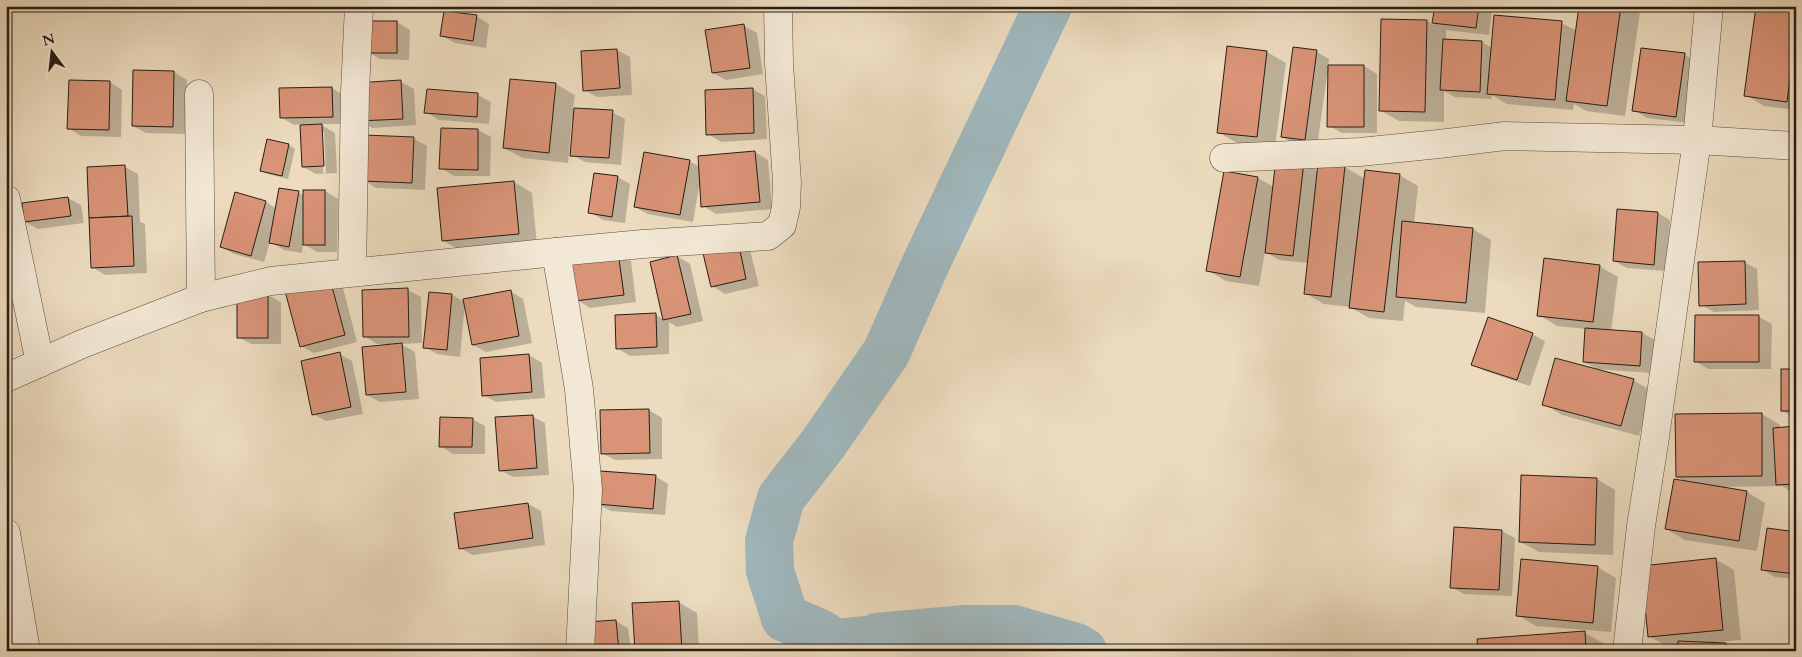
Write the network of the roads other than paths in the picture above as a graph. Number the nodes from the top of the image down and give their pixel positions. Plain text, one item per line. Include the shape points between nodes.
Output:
1 (359, 6) edge
2 (778, 6) edge
3 (1710, 6) edge
4 (199, 94) dead end
5 (1697, 140) junction
6 (1796, 146) edge
7 (1224, 158) dead end
8 (6, 199) edge
9 (556, 252) junction
10 (352, 272) junction
11 (201, 298) junction
12 (40, 363) junction
13 (6, 378) edge
14 (6, 533) edge
15 (26, 651) edge
16 (580, 651) edge
17 (1627, 651) edge

1 - 10 street
2 - 9 street via 787,182 782,225 768,236
3 - 5 street
4 - 11 street
5 - 6 street
5 - 7 street via 1505,136 1360,152
5 - 17 street via 1641,526
8 - 12 street
9 - 10 street
9 - 16 street via 579,389 588,490
10 - 11 street via 271,281
11 - 12 street
12 - 13 street
14 - 15 street

